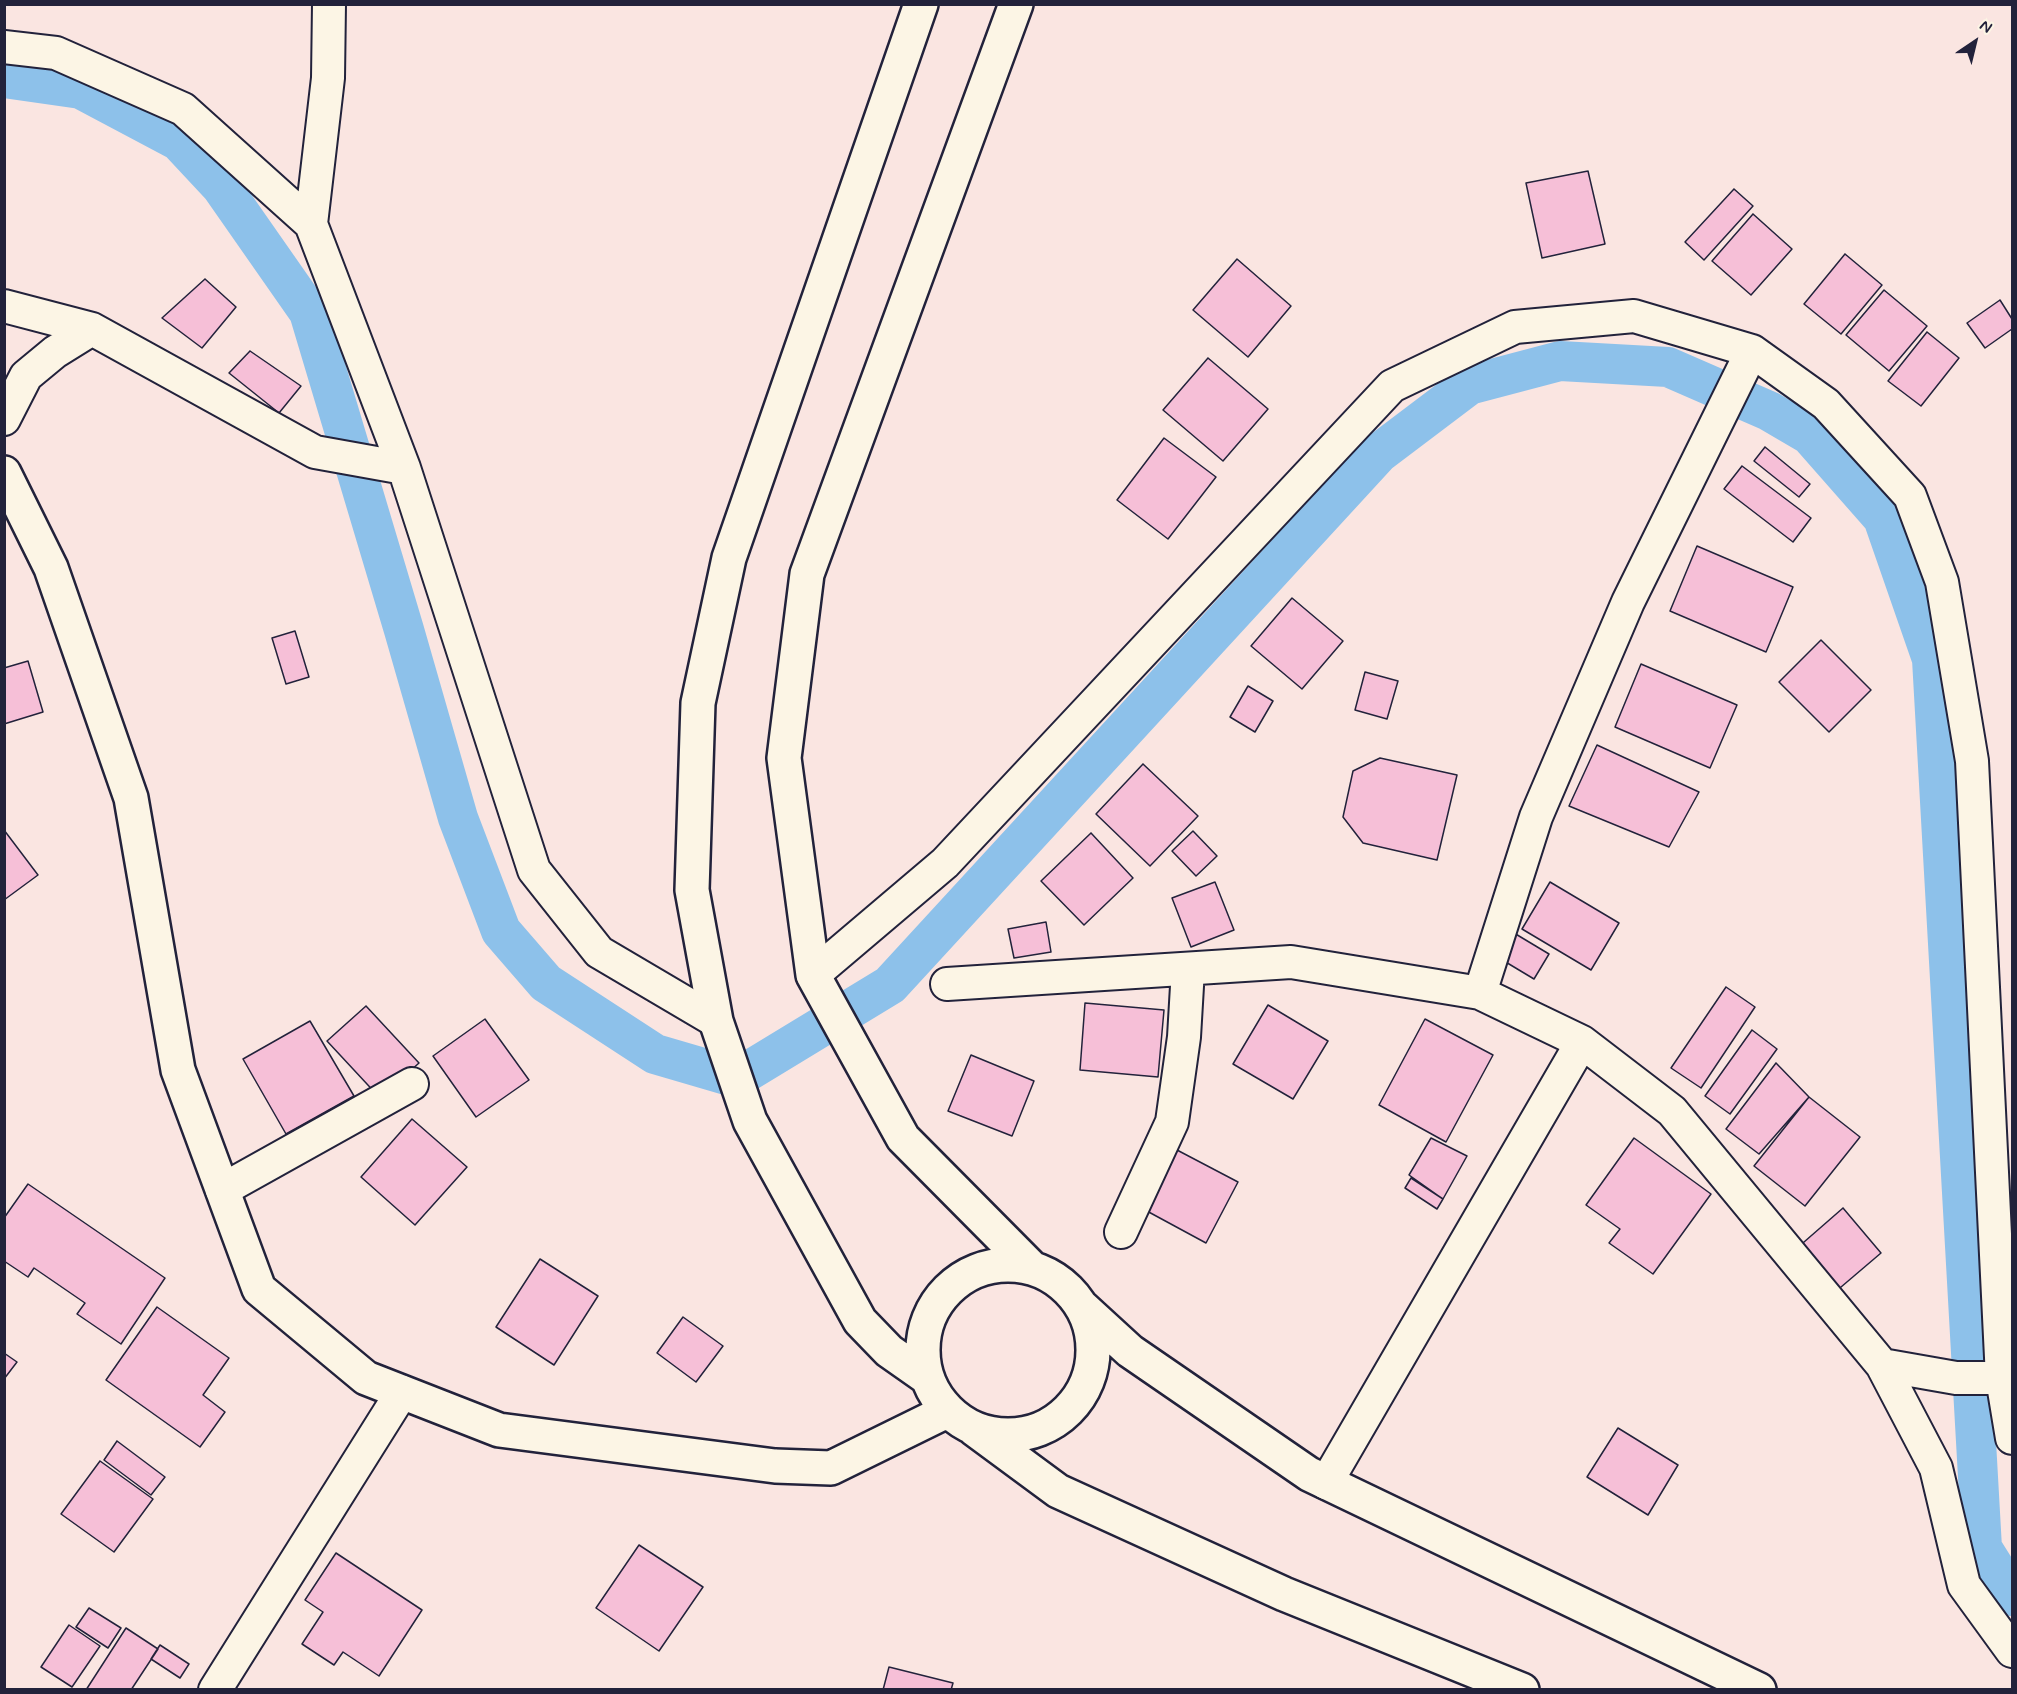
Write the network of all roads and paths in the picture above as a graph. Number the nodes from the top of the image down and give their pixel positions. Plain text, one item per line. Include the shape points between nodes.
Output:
1 (329, 4) edge
2 (921, 4) edge
3 (1016, 4) edge
4 (4, 47) edge
5 (311, 224) junction
6 (4, 306) edge
7 (92, 329) junction
8 (1740, 375) junction
9 (4, 419) edge
10 (404, 468) junction
11 (4, 473) edge
12 (1188, 969) junction
13 (947, 984) dead end
14 (818, 985) junction
15 (1480, 993) junction
16 (719, 1030) junction
17 (1582, 1042) junction
18 (412, 1084) dead end
19 (222, 1190) junction
20 (1121, 1232) dead end
21 (1031, 1267) junction
22 (1082, 1307) junction
23 (1882, 1365) junction
24 (926, 1377) junction
25 (1995, 1378) junction
26 (402, 1392) junction
27 (961, 1420) junction
28 (2013, 1438) edge
29 (1326, 1483) junction
30 (2013, 1651) edge
31 (215, 1689) edge
32 (1522, 1689) edge
33 (1759, 1689) edge

1 - 5 street via 328,78
2 - 16 main road via 729,558 698,703 692,890
3 - 14 main road via 807,574 784,758
4 - 5 street via 56,53 183,110
5 - 10 street
6 - 7 street
7 - 9 street via 54,352 26,376
7 - 10 street via 315,452
8 - 14 street via 1634,316 1515,327 1392,386 945,863
8 - 15 street via 1628,602 1536,817
8 - 25 street via 1826,404 1910,496 1942,582 1972,761
10 - 16 street via 534,870 599,952
11 - 19 main road via 51,568 131,798 178,1070
12 - 13 street
12 - 15 street via 1291,962
12 - 20 street via 1184,1037 1172,1122
14 - 21 main road via 903,1138
15 - 17 street
16 - 24 main road via 750,1121 860,1321 889,1351
17 - 23 street via 1672,1111
17 - 29 street
18 - 19 street
19 - 26 main road via 259,1289 366,1378
21 - 22 main road via 1069,1290
21 - 24 main road via 1005,1264 979,1269 956,1282 938,1301 926,1324 922,1350
22 - 27 main road via 1092,1332 1094,1359 1087,1385 1073,1407 1052,1425 1026,1435 1000,1436
22 - 29 main road via 1130,1351
23 - 25 street via 1956,1378
23 - 30 street via 1936,1467 1964,1585
24 - 27 main road via 934,1395
25 - 28 street
26 - 27 main road via 499,1430 775,1466 831,1468
26 - 31 street
27 - 32 main road via 1058,1491 1284,1594
29 - 33 main road

